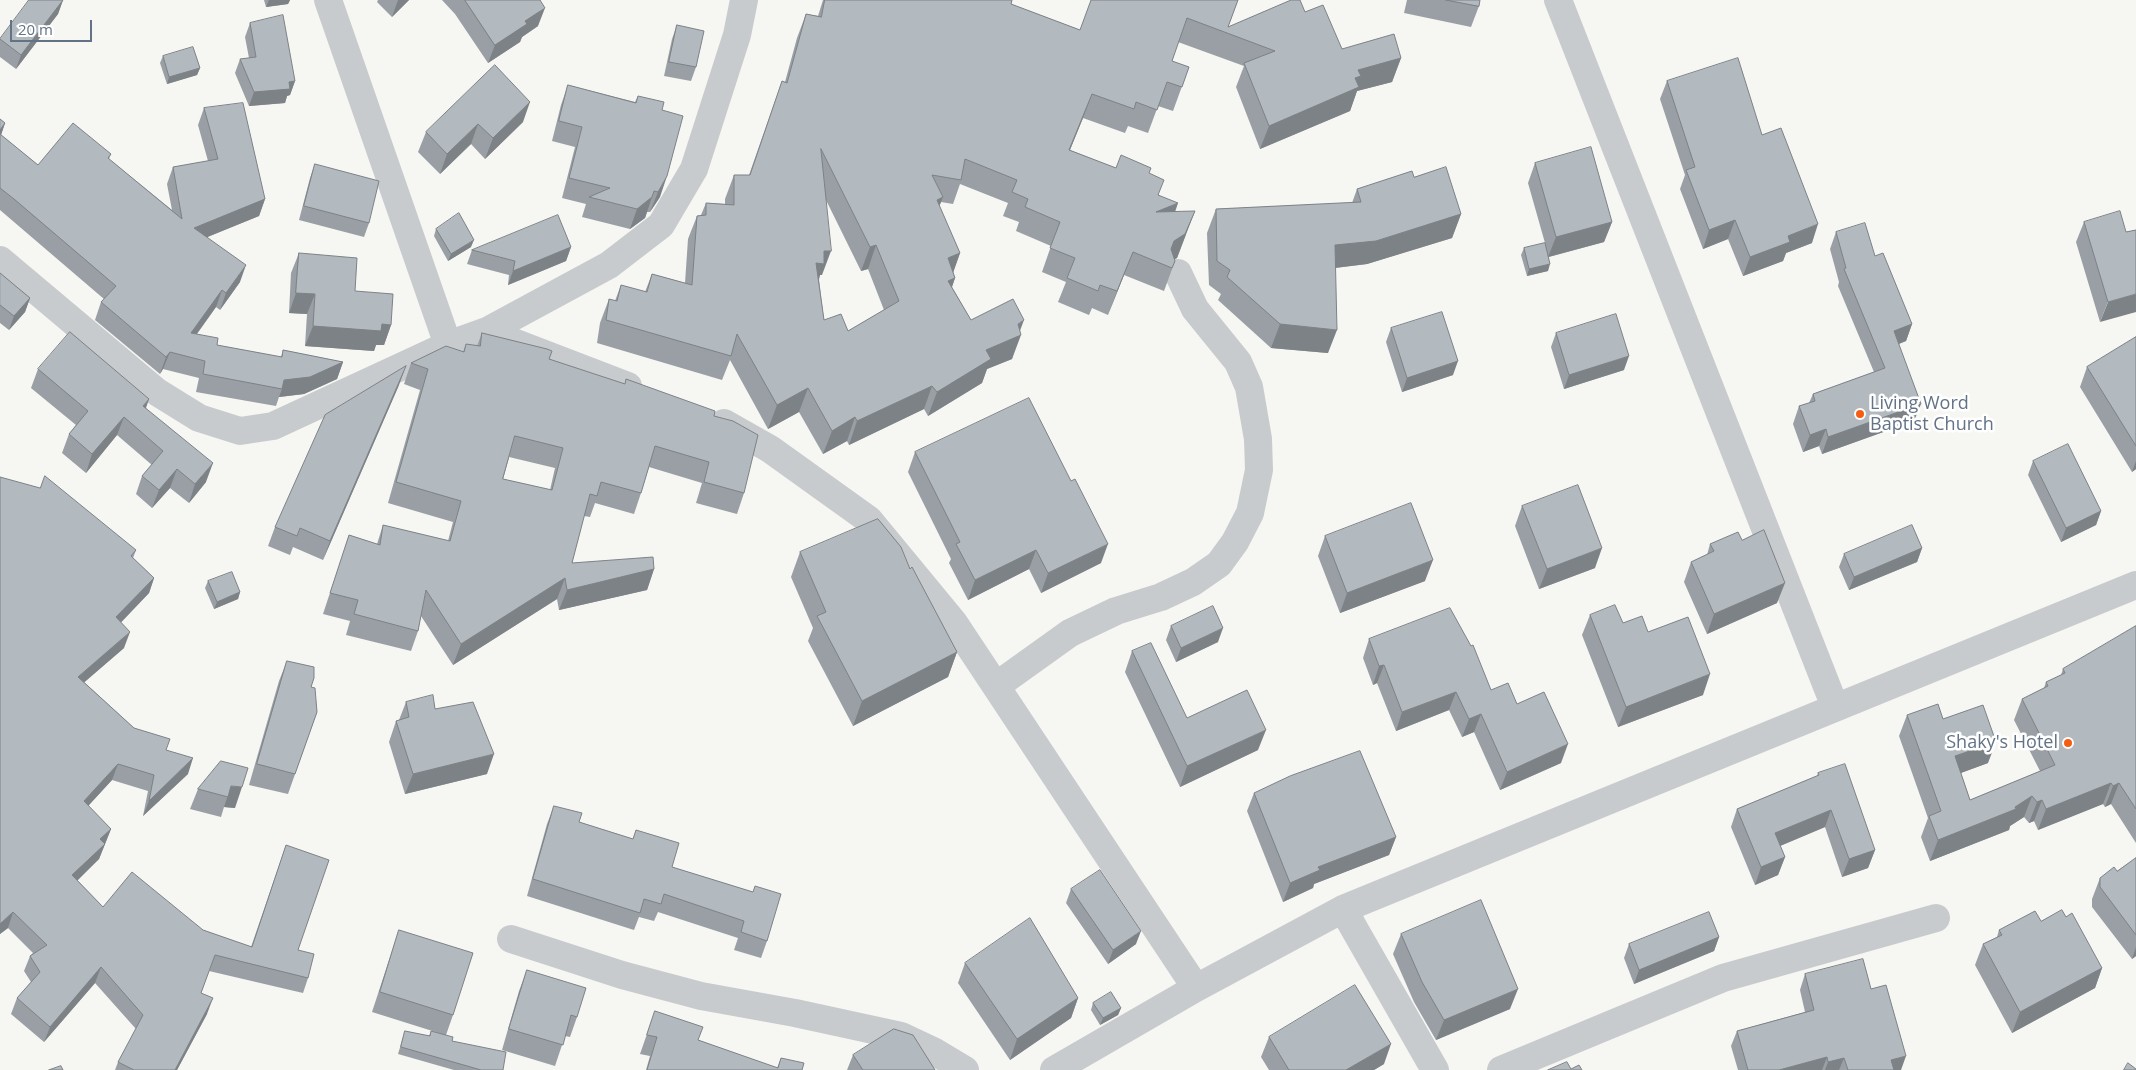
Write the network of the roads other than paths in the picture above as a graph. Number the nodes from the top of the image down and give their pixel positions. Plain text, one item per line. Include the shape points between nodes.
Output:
1 (328, 0) edge
2 (744, 0) edge
3 (1558, 0) edge
4 (0, 260) edge
5 (1178, 272) dead end
6 (487, 331) junction
7 (448, 345) junction
8 (654, 395) edge
9 (697, 412) edge
10 (2136, 585) edge
11 (996, 686) junction
12 (1835, 707) junction
13 (1344, 909) junction
14 (1936, 918) dead end
15 (512, 939) dead end
16 (1196, 988) junction
17 (965, 1070) edge
18 (1054, 1070) edge
19 (1435, 1070) edge
20 (1502, 1070) edge

1 - 7 street
2 - 6 street via 734,44 694,169 661,225 609,265
3 - 12 street
4 - 7 street via 156,392 199,418 240,431 273,426
5 - 11 street via 1194,309 1238,362 1248,387 1258,438 1259,470 1250,513 1219,564 1193,582 1161,597 1116,611 1070,633
6 - 7 street
6 - 8 street
9 - 11 street via 715,418 770,448 869,520 954,623
10 - 12 street
11 - 16 street
12 - 13 street
13 - 16 street
13 - 19 street
14 - 20 street via 1723,978
15 - 17 street via 622,975 700,996 795,1012 901,1036
16 - 18 street

